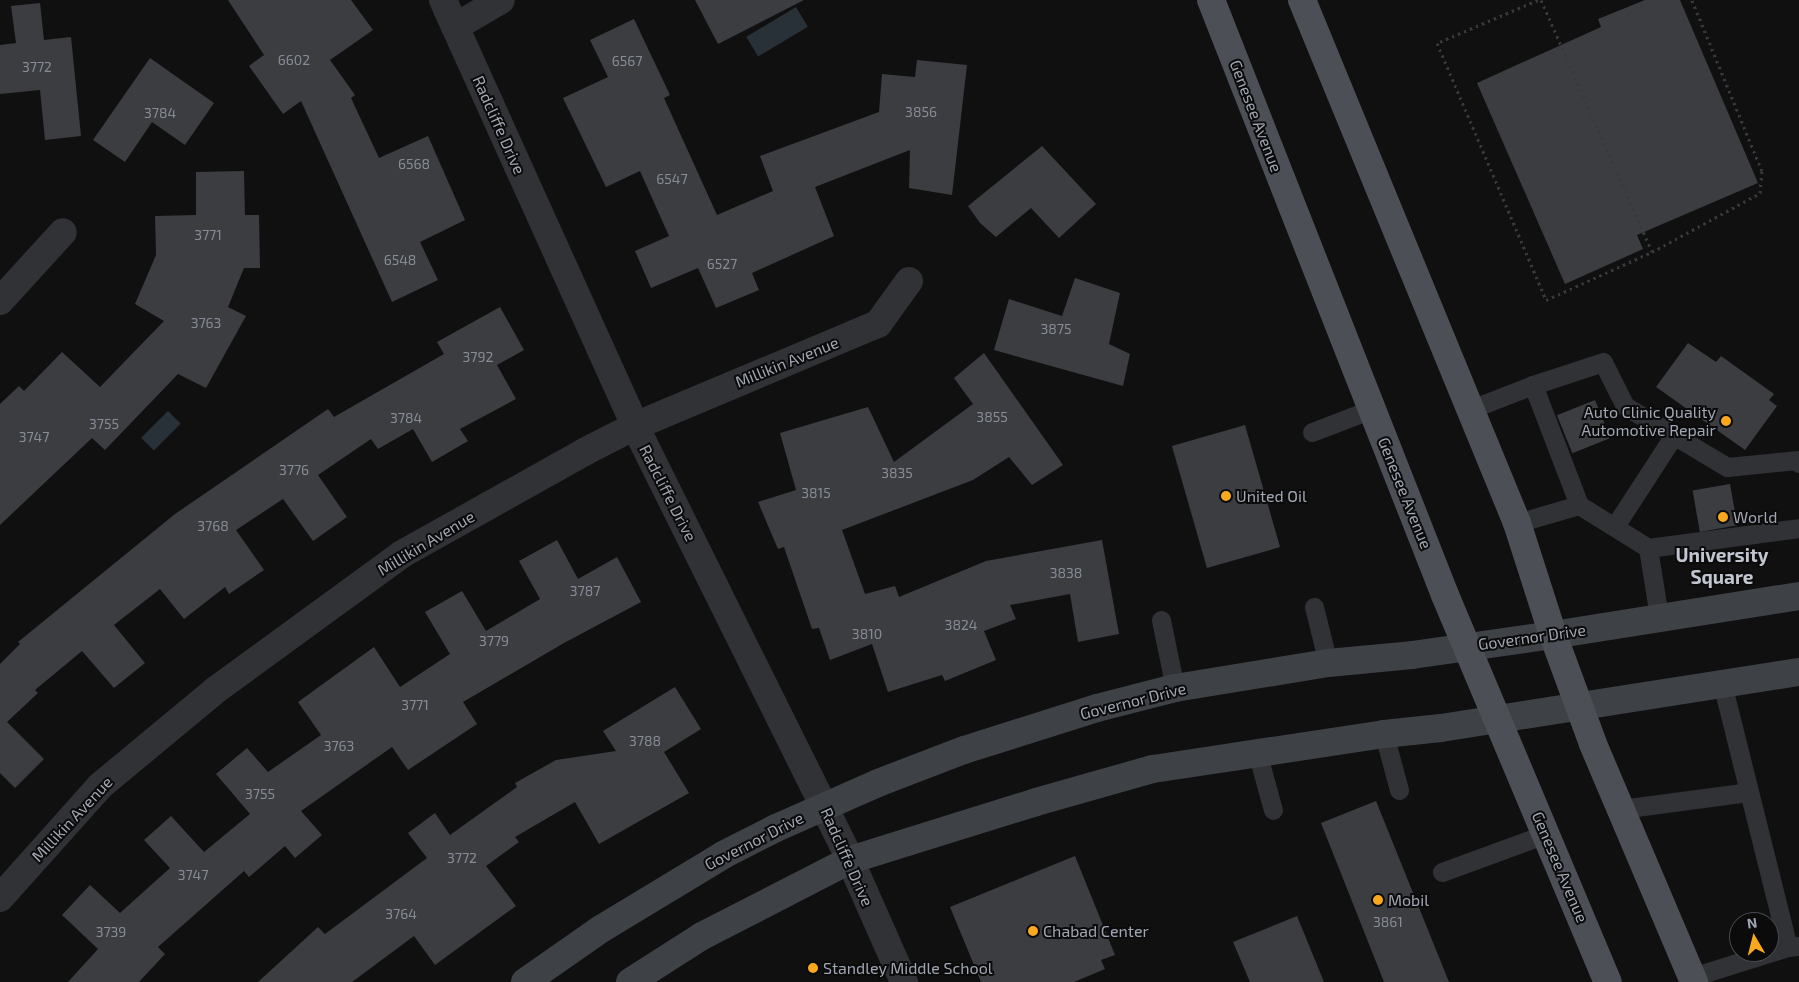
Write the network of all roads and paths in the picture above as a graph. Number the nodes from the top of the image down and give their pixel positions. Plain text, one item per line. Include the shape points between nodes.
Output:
1 (442, 0) edge
2 (501, 0) edge
3 (1211, 0) edge
4 (1302, 0) edge
5 (1540, 0) edge
6 (1692, 0) edge
7 (455, 27) junction
8 (63, 232) dead end
9 (1652, 252) junction
10 (909, 281) dead end
11 (0, 301) edge
12 (1533, 385) junction
13 (1372, 409) junction
14 (1471, 409) junction
15 (635, 426) junction
16 (1312, 432) dead end
17 (1674, 434) junction
18 (1799, 463) edge
19 (1578, 505) junction
20 (1517, 523) junction
21 (1615, 526) junction
22 (1799, 528) edge
23 (1648, 548) junction
24 (1799, 596) edge
25 (1314, 607) dead end
26 (1659, 617) junction
27 (1161, 620) dead end
28 (1553, 635) junction
29 (1467, 646) junction
30 (1328, 663) junction
31 (1799, 672) edge
32 (1722, 683) junction
33 (1174, 688) junction
34 (1580, 706) junction
35 (1496, 718) junction
36 (1384, 734) junction
37 (1257, 752) junction
38 (1400, 790) dead end
39 (1748, 792) junction
40 (824, 806) junction
41 (1621, 809) junction
42 (1273, 810) dead end
43 (1546, 834) junction
44 (850, 860) junction
45 (1442, 872) dead end
46 (0, 898) edge
47 (1793, 946) edge
48 (1693, 980) edge
49 (525, 982) edge
50 (630, 982) edge
51 (904, 982) edge
52 (1608, 982) edge

1 - 7 street, Radcliffe Drive
2 - 7 street
3 - 13 main road, Genesee Avenue
4 - 14 main road
5 - 9 path
5 - 9 path via 1437,43 1546,300
6 - 9 path via 1762,171 1760,193
7 - 15 street, Radcliffe Drive
8 - 11 street
10 - 15 street, Millikin Avenue via 878,324
12 - 14 lane
12 - 17 lane via 1603,362 1625,406
12 - 19 lane
13 - 16 lane
13 - 29 main road, Genesee Avenue
14 - 20 main road
15 - 40 street, Radcliffe Drive
15 - 46 street, Millikin Avenue via 402,554 217,689 100,786
17 - 18 lane via 1727,467 1798,460
17 - 21 lane
19 - 20 lane
19 - 21 lane
20 - 28 main road
21 - 23 lane
22 - 23 lane
23 - 26 lane
24 - 26 main road, Governor Drive
25 - 30 lane
26 - 28 main road, Governor Drive
27 - 33 lane
28 - 29 main road, Governor Drive
28 - 34 main road
29 - 30 main road, Governor Drive
29 - 35 main road, Genesee Avenue
30 - 33 main road, Governor Drive
31 - 32 main road
32 - 34 main road
32 - 39 lane
33 - 40 main road, Governor Drive via 964,750
34 - 35 main road
34 - 41 main road
35 - 36 main road
35 - 43 main road, Genesee Avenue
36 - 37 main road
36 - 38 lane
37 - 42 lane
37 - 44 main road via 1153,769
39 - 41 lane
39 - 47 lane
40 - 44 street, Radcliffe Drive
40 - 49 main road, Governor Drive via 723,855 601,929
41 - 48 main road
43 - 45 lane
43 - 52 main road, Genesee Avenue
44 - 50 main road via 702,936
44 - 51 street, Radcliffe Drive
47 - 48 lane

